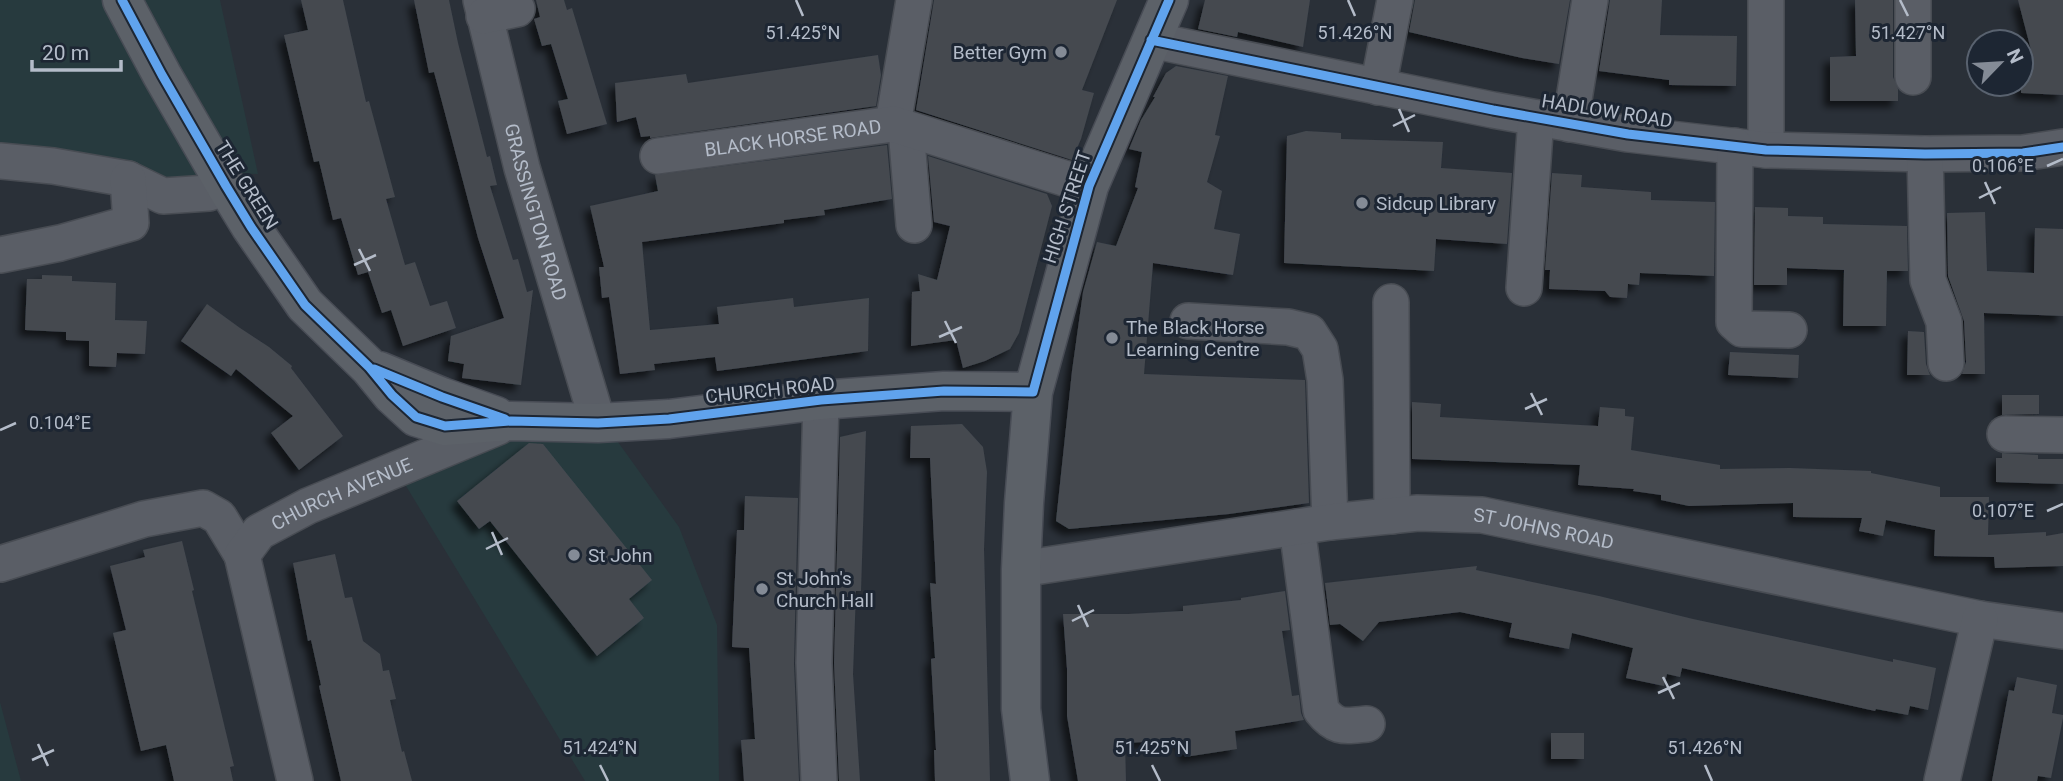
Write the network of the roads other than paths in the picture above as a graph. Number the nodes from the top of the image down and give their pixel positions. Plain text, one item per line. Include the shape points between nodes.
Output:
1 (122, 0) edge
2 (914, 0) edge
3 (1169, 0) edge
4 (1395, 0) edge
5 (1590, 0) edge
6 (1766, 0) edge
7 (1913, 0) edge
8 (494, 8) edge
9 (1151, 40) junction
10 (1913, 77) dead end
11 (1378, 87) junction
12 (1536, 118) junction
13 (1570, 124) junction
14 (900, 126) junction
15 (2063, 147) edge
16 (1751, 148) junction
17 (1925, 154) junction
18 (658, 156) dead end
19 (0, 161) edge
20 (128, 179) junction
21 (226, 186) junction
22 (1088, 186) junction
23 (914, 225) dead end
24 (0, 255) edge
25 (1524, 288) dead end
26 (1391, 302) dead end
27 (1188, 321) dead end
28 (1789, 330) dead end
29 (1946, 363) dead end
30 (1032, 392) junction
31 (821, 400) junction
32 (511, 421) junction
33 (598, 423) junction
34 (2005, 434) dead end
35 (2063, 435) edge
36 (1392, 516) junction
37 (1314, 525) junction
38 (242, 555) junction
39 (0, 564) edge
40 (1021, 569) junction
41 (1980, 619) junction
42 (2063, 631) edge
43 (1367, 724) dead end
44 (295, 781) edge
45 (819, 781) edge
46 (1030, 781) edge
47 (1942, 781) edge

1 - 21 main road, THE GREEN
2 - 14 street
3 - 9 main road, HIGH STREET
4 - 11 street
5 - 13 street
6 - 16 street
7 - 10 street
8 - 33 street, GRASSINGTON ROAD via 522,168
9 - 11 street, HADLOW ROAD
9 - 22 main road, HIGH STREET
11 - 12 street, HADLOW ROAD
12 - 13 street, HADLOW ROAD
12 - 25 street
13 - 16 street, HADLOW ROAD
14 - 18 street, BLACK HORSE ROAD
14 - 22 street, BLACK HORSE ROAD
14 - 23 street
15 - 17 street, HADLOW ROAD via 2023,153
16 - 17 street, HADLOW ROAD
16 - 28 street via 1734,322 1742,329
17 - 29 street via 1928,280 1944,322
19 - 20 street, THE GREEN
20 - 21 street, THE GREEN via 163,196
20 - 24 street via 131,223
21 - 32 main road, THE GREEN via 305,305 369,367
22 - 30 main road, HIGH STREET
26 - 36 street
27 - 37 street via 1288,327 1309,332 1320,349 1325,380
30 - 31 main road, CHURCH ROAD via 944,391
30 - 40 main road, HIGH STREET
31 - 33 main road, CHURCH ROAD
31 - 45 street via 814,663
32 - 33 main road, CHURCH ROAD
32 - 38 street, CHURCH AVENUE via 308,506 259,533
34 - 35 street
36 - 37 street, ST JOHNS ROAD
36 - 41 street, ST JOHNS ROAD via 1482,515
37 - 40 street, ST JOHNS ROAD
37 - 43 street via 1321,710 1330,721 1343,726
38 - 39 street via 219,517 203,508 144,519
38 - 44 street
40 - 46 main road, HIGH STREET via 1021,709
41 - 42 street, ST JOHNS ROAD
41 - 47 street

